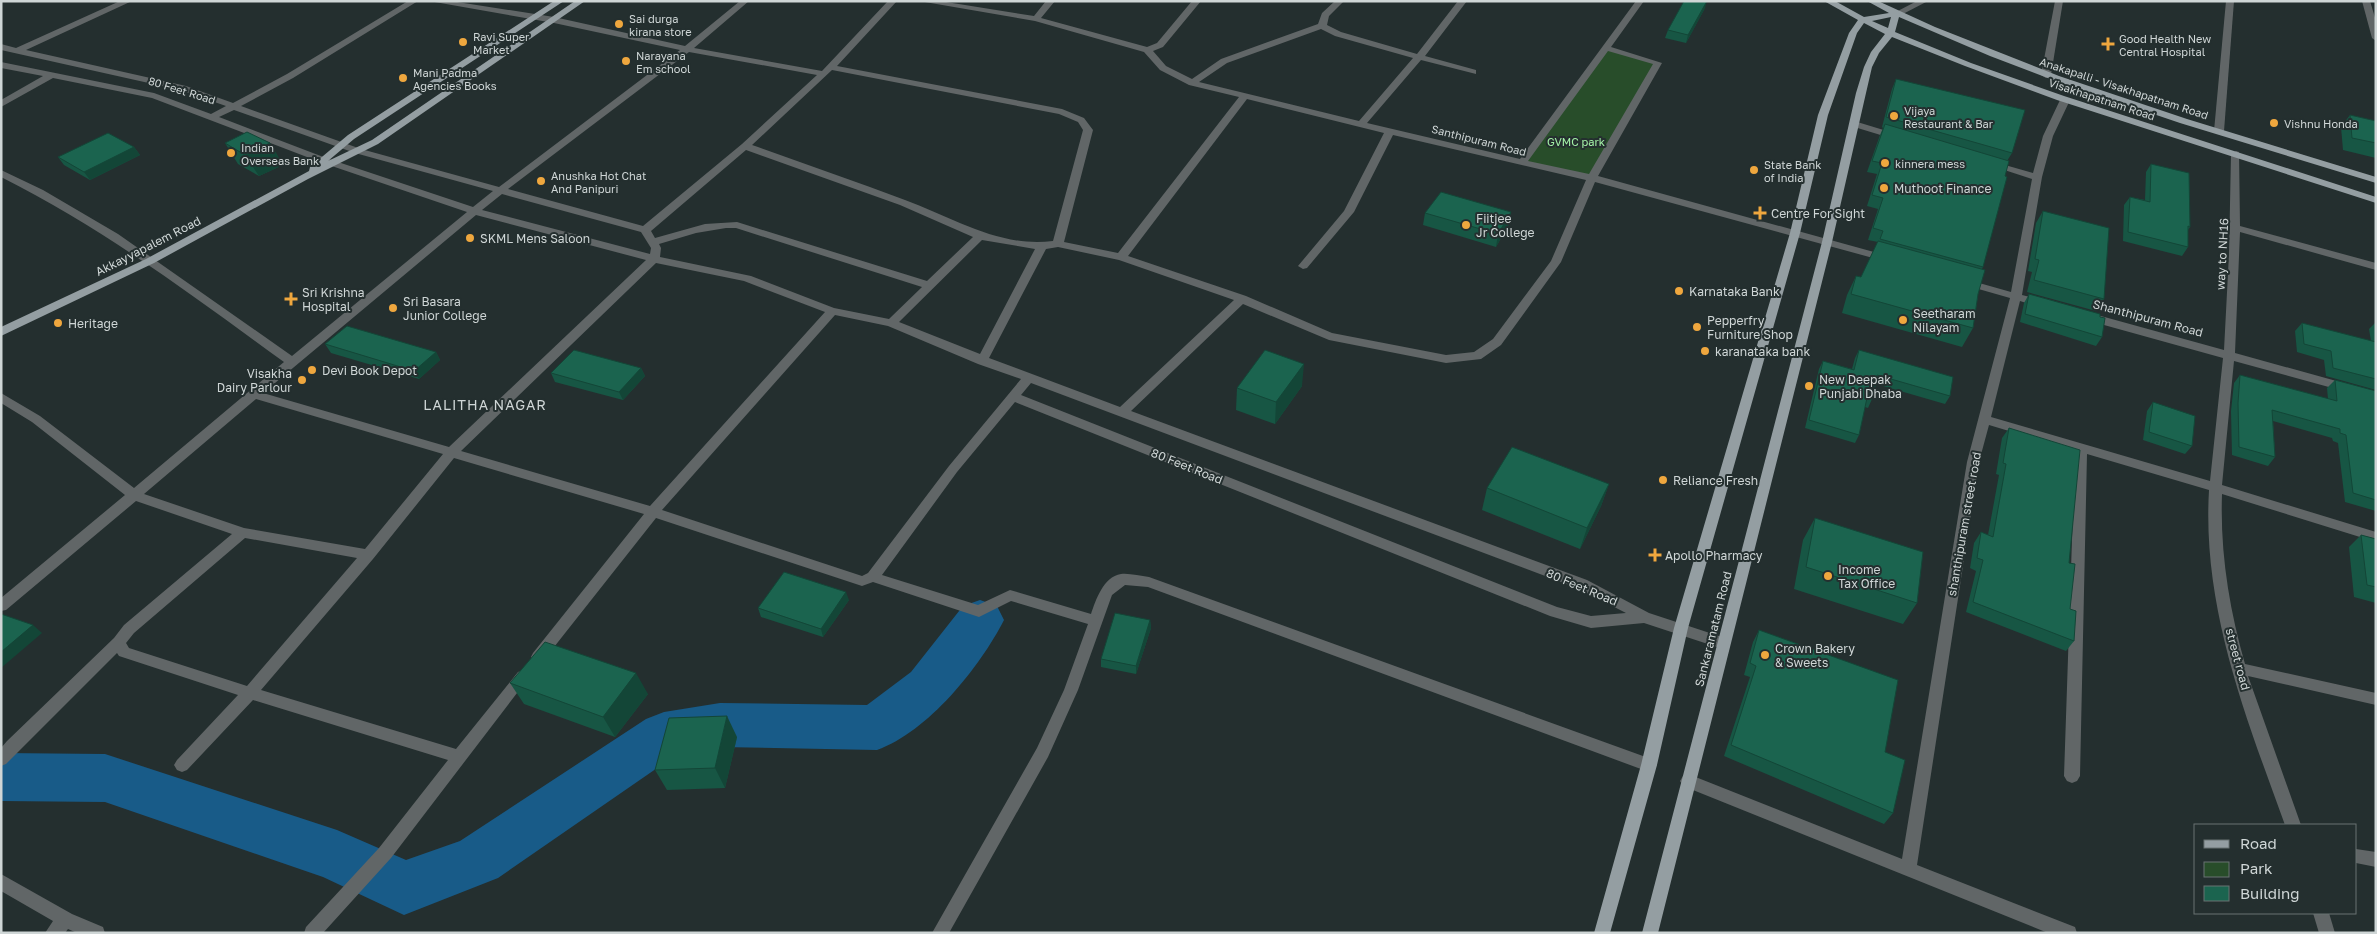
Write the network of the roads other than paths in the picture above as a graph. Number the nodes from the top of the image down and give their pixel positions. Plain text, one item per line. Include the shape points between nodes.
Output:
1 (128, 1) edge
2 (414, 1) edge
3 (433, 1) edge
4 (560, 1) edge
5 (581, 1) edge
6 (745, 1) edge
7 (893, 1) edge
8 (922, 1) edge
9 (1051, 1) edge
10 (1197, 1) edge
11 (1340, 1) edge
12 (1463, 1) edge
13 (1640, 1) edge
14 (1828, 1) edge
15 (1871, 1) edge
16 (1924, 1) edge
17 (2059, 1) edge
18 (2230, 1) edge
19 (2366, 1) edge
20 (1896, 14) junction
21 (538, 17) junction
22 (554, 20) junction
23 (1036, 20) junction
24 (1862, 20) junction
25 (1322, 26) junction
26 (1891, 32) junction
27 (2376, 38) edge
28 (1, 47) edge
29 (1606, 48) junction
30 (686, 49) junction
31 (18, 50) junction
32 (1147, 50) junction
33 (1420, 56) junction
34 (1, 65) edge
35 (826, 70) junction
36 (1473, 72) dead end
37 (2046, 75) junction
38 (52, 76) junction
39 (1192, 83) junction
40 (1245, 96) junction
41 (2065, 100) junction
42 (1, 104) edge
43 (232, 106) junction
44 (211, 118) junction
45 (1361, 124) junction
46 (1854, 124) junction
47 (1390, 131) junction
48 (2219, 131) junction
49 (1905, 139) edge
50 (340, 145) junction
51 (745, 146) junction
52 (358, 151) junction
53 (2236, 154) junction
54 (324, 160) junction
55 (1980, 160) edge
56 (335, 163) junction
57 (1522, 163) junction
58 (1, 173) edge
59 (304, 177) junction
60 (2037, 177) junction
61 (1592, 178) junction
62 (2376, 180) edge
63 (499, 191) junction
64 (2376, 200) edge
65 (474, 211) junction
66 (2236, 228) junction
67 (645, 230) junction
68 (1795, 233) junction
69 (980, 236) junction
70 (652, 242) junction
71 (1827, 242) junction
72 (1058, 244) junction
73 (1042, 246) junction
74 (1121, 257) junction
75 (654, 259) junction
76 (150, 261) junction
77 (1902, 264) edge
78 (1303, 266) dead end
79 (2376, 267) edge
80 (1950, 277) edge
81 (928, 285) junction
82 (2016, 297) junction
83 (1242, 299) junction
84 (2053, 307) edge
85 (832, 311) junction
86 (2080, 314) edge
87 (890, 323) junction
88 (1, 332) edge
89 (2229, 354) junction
90 (982, 361) junction
91 (292, 362) junction
92 (1028, 378) junction
93 (254, 394) junction
94 (2376, 396) edge
95 (1, 397) edge
96 (1014, 397) junction
97 (1122, 413) junction
98 (1985, 420) junction
99 (2081, 448) junction
100 (452, 452) junction
101 (2214, 486) junction
102 (134, 495) junction
103 (653, 512) junction
104 (243, 534) junction
105 (2376, 538) edge
106 (368, 555) junction
107 (873, 578) junction
108 (1, 606) edge
109 (1644, 617) junction
110 (1096, 621) junction
111 (1681, 628) junction
112 (119, 642) junction
113 (1723, 643) junction
114 (2238, 668) junction
115 (250, 693) junction
116 (2376, 699) edge
117 (459, 757) junction
118 (1, 759) edge
119 (182, 765) dead end
120 (1649, 765) junction
121 (2072, 776) dead end
122 (1688, 780) junction
123 (2293, 824) edge
124 (2357, 856) edge
125 (2376, 860) edge
126 (1909, 867) junction
127 (1, 882) edge
128 (2321, 914) edge
129 (66, 920) junction
130 (53, 933) edge
131 (97, 933) edge
132 (312, 933) edge
133 (940, 933) edge
134 (1602, 933) edge
135 (1650, 933) edge
136 (2069, 933) edge
137 (2327, 933) edge

1 - 31 street
2 - 43 street via 290,76
3 - 21 street
4 - 21 main road, Akkayyapalem Road
5 - 22 main road, Akkayyapalem Road
6 - 30 street
7 - 35 street
8 - 23 street
9 - 23 street
10 - 32 street via 1160,45
11 - 25 street via 1325,15
12 - 33 street
13 - 29 street
14 - 24 main road, Visakhapatnam Road
15 - 20 main road, Anakapalli - Visakhapatnam Road
16 - 20 street
17 - 37 street
18 - 48 street
19 - 27 street
20 - 24 main road
20 - 26 main road, Sankaramatam Road
20 - 37 main road, Anakapalli - Visakhapatnam Road
21 - 22 street
21 - 50 main road, Akkayyapalem Road
22 - 30 street
22 - 52 main road, Akkayyapalem Road via 376,142
23 - 32 street
24 - 26 main road, Visakhapatnam Road
24 - 68 main road via 1853,33 1823,115
25 - 33 street via 1338,34
25 - 39 street via 1224,61
26 - 41 main road, Visakhapatnam Road
26 - 46 main road, Sankaramatam Road via 1874,52
28 - 31 street, 80 Feet Road
29 - 57 street
29 - 61 street via 1658,63
30 - 35 street
30 - 63 street
31 - 43 street, 80 Feet Road via 183,88
32 - 39 street, Santhipuram Road via 1163,68
33 - 36 street
33 - 45 street
34 - 38 street, 80 Feet Road
35 - 51 street
35 - 72 street via 1062,112 1081,120 1088,130
37 - 48 main road, Anakapalli - Visakhapatnam Road
38 - 42 street
38 - 44 street, 80 Feet Road via 154,96
39 - 40 street, Santhipuram Road
40 - 45 street, Santhipuram Road
40 - 74 street
41 - 53 main road, Visakhapatnam Road
41 - 60 street, shanthipuram street road via 2048,136
43 - 44 street
43 - 50 street, 80 Feet Road
44 - 54 street, 80 Feet Road
45 - 47 street, Santhipuram Road
46 - 49 street
46 - 71 main road, Sankaramatam Road
47 - 57 street, Santhipuram Road
47 - 78 street via 1349,212
48 - 62 main road, Anakapalli - Visakhapatnam Road
50 - 52 street, 80 Feet Road
50 - 54 main road, Akkayyapalem Road
51 - 67 street
51 - 69 street via 904,203
52 - 56 main road, Akkayyapalem Road
52 - 63 street, 80 Feet Road
53 - 64 main road, Visakhapatnam Road
53 - 66 street, way to NH16
54 - 56 street, 80 Feet Road
54 - 59 main road, Akkayyapalem Road
55 - 60 street
56 - 59 main road, Akkayyapalem Road
56 - 65 street, 80 Feet Road
57 - 61 street, Santhipuram Road
58 - 76 street via 56,200
59 - 76 main road, Akkayyapalem Road
60 - 82 street, shanthipuram street road
61 - 68 street, Santhipuram Road
61 - 83 street via 1556,262 1497,342 1477,356 1446,359 1330,336
63 - 65 street
63 - 67 street, 80 Feet Road
65 - 75 street, 80 Feet Road
65 - 91 street
66 - 79 street
66 - 89 street, way to NH16
67 - 70 street
68 - 71 street, Santhipuram Road
68 - 111 main road
69 - 73 street
69 - 81 street
70 - 75 street via 656,248
70 - 81 street via 720,224 737,225
71 - 77 street
71 - 113 main road, Sankaramatam Road
72 - 73 street
72 - 74 street
73 - 90 street
74 - 83 street
75 - 85 street, 80 Feet Road via 747,278
75 - 100 street
76 - 88 main road, Akkayyapalem Road
76 - 91 street
80 - 82 street
81 - 87 street
82 - 84 street
82 - 98 street, shanthipuram street road
83 - 97 street
85 - 87 street, 80 Feet Road
85 - 103 street
86 - 89 street, Shanthipuram Road
87 - 90 street, 80 Feet Road
89 - 94 street, Shanthipuram Road
89 - 101 street, street road
90 - 92 street, 80 Feet Road
91 - 93 street
92 - 96 street
92 - 97 street, 80 Feet Road
93 - 100 street
93 - 102 street
95 - 102 street via 36,419
96 - 107 street via 953,469
96 - 109 street, 80 Feet Road via 1555,612 1591,622
97 - 109 street, 80 Feet Road via 1432,531 1582,584
98 - 99 street
98 - 126 street, shanthipuram street road via 1972,472
99 - 101 street
99 - 121 street
100 - 103 street
100 - 106 street
101 - 105 street
101 - 114 street, street road via 2218,579
102 - 104 street
102 - 108 street
103 - 107 street via 862,581
103 - 117 street
104 - 106 street
104 - 112 street via 129,629
106 - 115 street
107 - 110 street via 979,611 1010,595
109 - 111 street
110 - 120 street via 1106,592 1122,579 1148,582
110 - 133 street via 1044,752
111 - 113 street
111 - 120 main road
112 - 115 street via 124,652
112 - 118 street
113 - 122 main road, Sankaramatam Road
114 - 116 street
114 - 123 street, street road
115 - 117 street
115 - 119 street
117 - 132 street via 385,853
120 - 134 main road
122 - 126 street
122 - 135 main road, Sankaramatam Road
124 - 125 street
126 - 136 street
127 - 129 street
128 - 137 street
129 - 130 street
129 - 131 street

